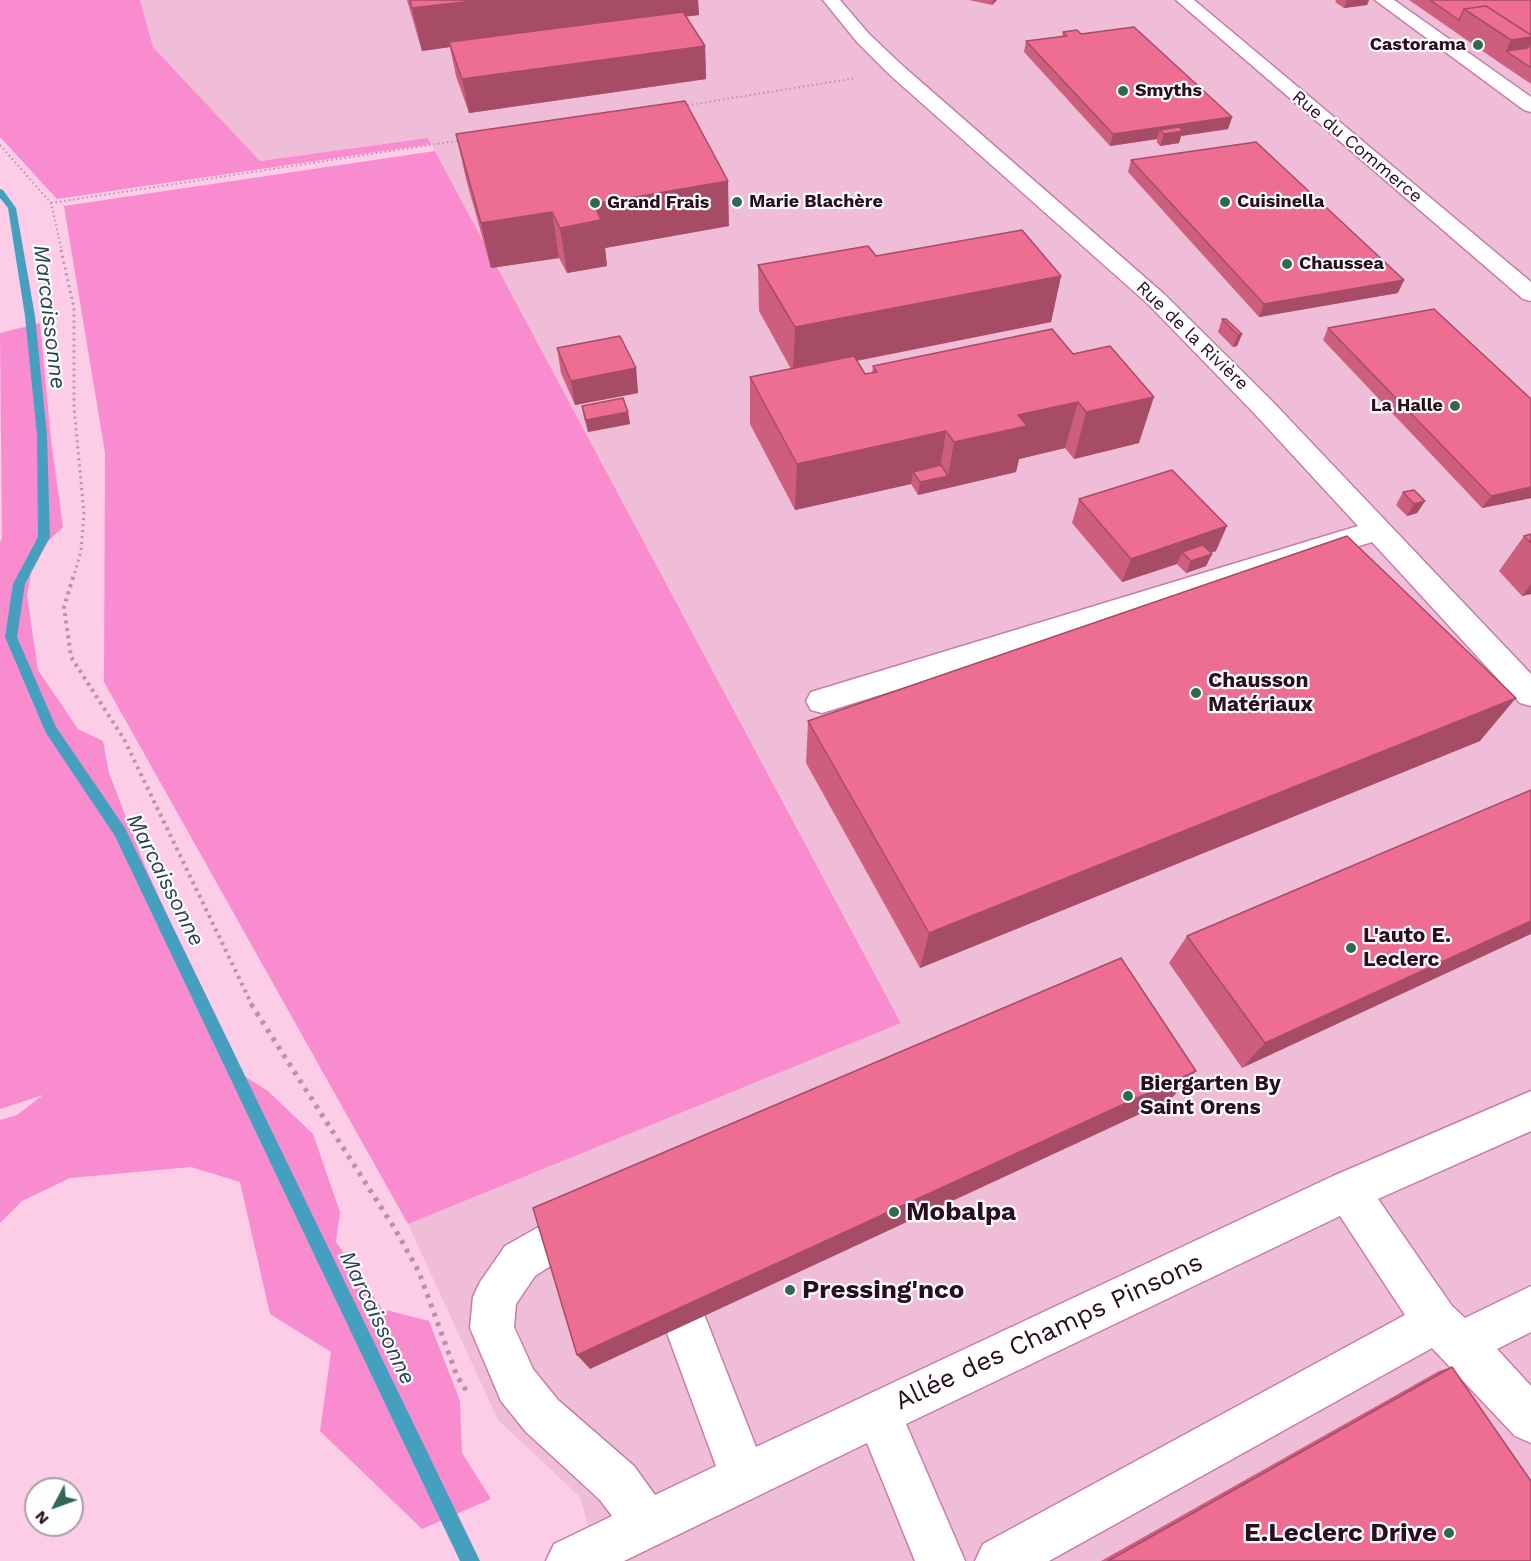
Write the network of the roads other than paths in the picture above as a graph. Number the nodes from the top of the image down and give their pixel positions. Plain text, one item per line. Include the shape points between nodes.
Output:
1 (831, 0) edge
2 (1184, 0) edge
3 (1383, 0) edge
4 (1531, 106) edge
5 (1529, 290) edge
6 (1377, 530) junction
7 (1531, 694) edge
8 (822, 701) dead end
9 (1531, 1111) edge
10 (1348, 1191) junction
11 (551, 1241) edge
12 (1531, 1308) edge
13 (686, 1325) edge
14 (1449, 1333) junction
15 (878, 1413) junction
16 (1531, 1420) edge
17 (744, 1478) junction
18 (646, 1525) junction
19 (579, 1557) edge
20 (940, 1561) edge
21 (1000, 1561) edge

1 - 6 street, Rue de la Rivière via 897,71 1156,299 1238,380
2 - 5 street, Rue du Commerce
3 - 4 street
6 - 7 street, Rue de la Rivière
6 - 8 street
9 - 10 street, Allée des Champs Pinsons
10 - 14 street
10 - 15 street, Allée des Champs Pinsons
11 - 18 street via 520,1261 495,1297 492,1328 517,1385 542,1416 617,1483
12 - 14 street
13 - 17 street
14 - 16 street
14 - 21 street
15 - 17 street, Allée des Champs Pinsons
15 - 20 street
17 - 18 street, Allée des Champs Pinsons
18 - 19 street, Allée des Champs Pinsons

